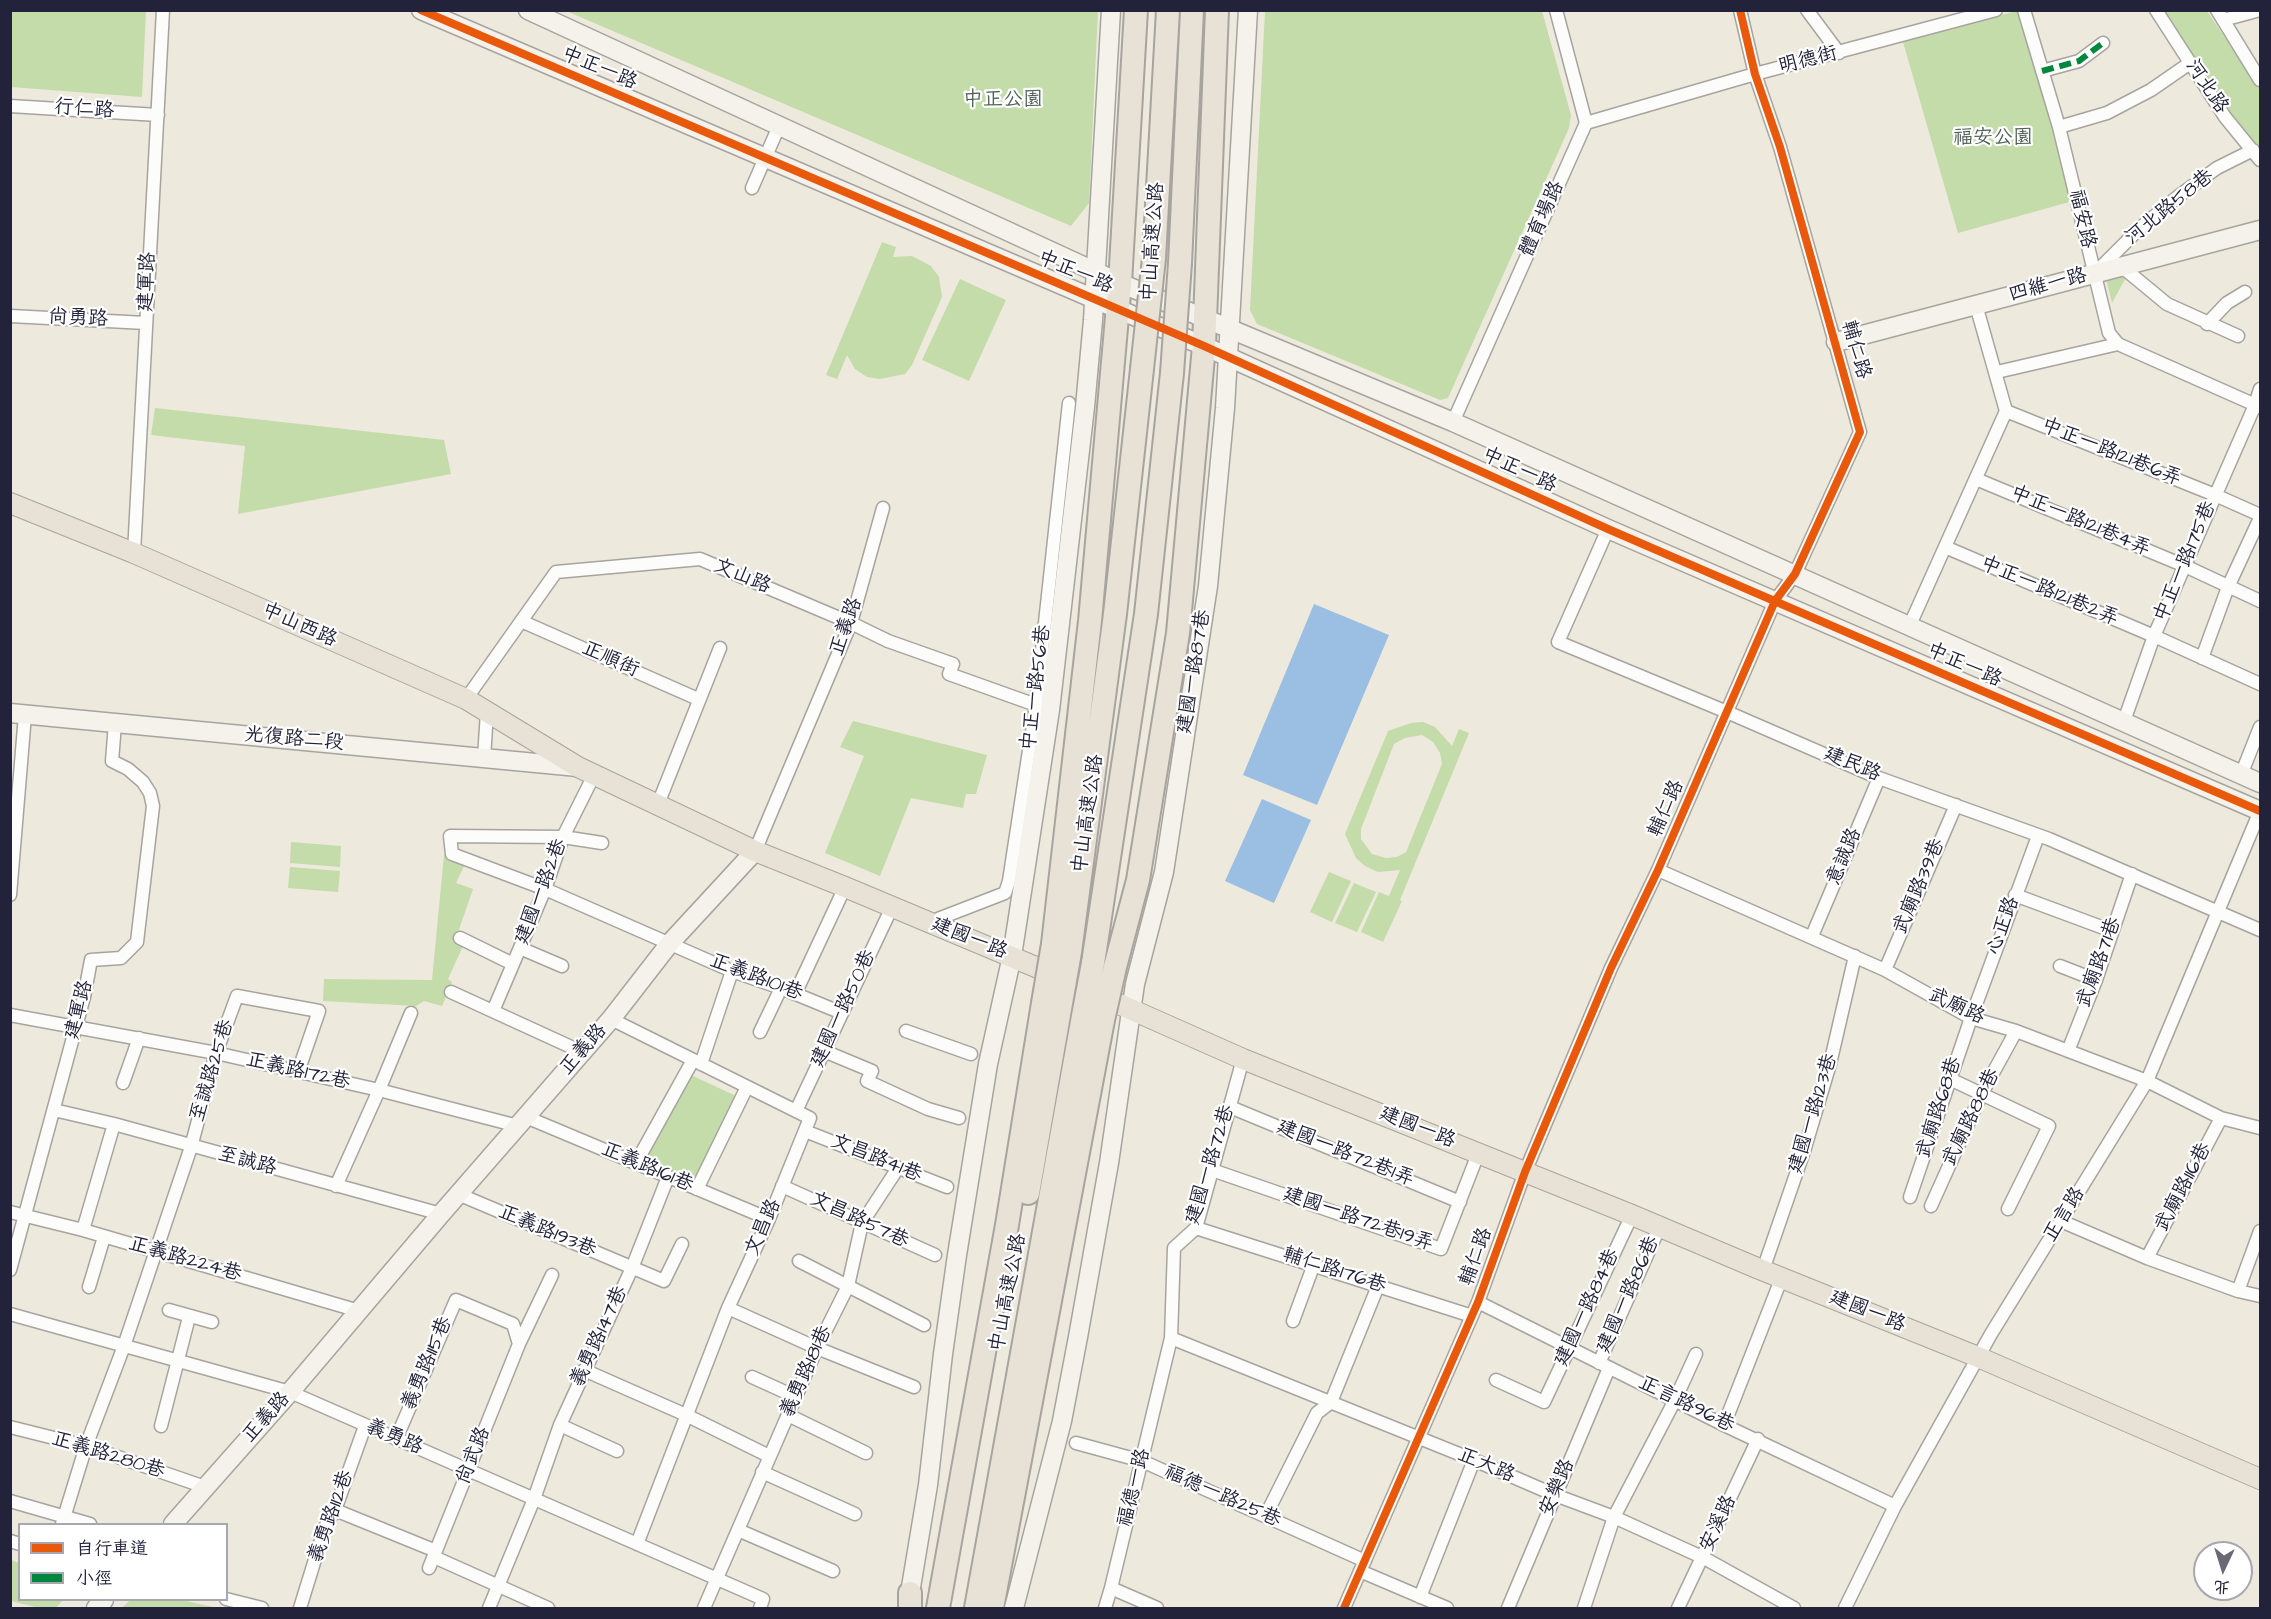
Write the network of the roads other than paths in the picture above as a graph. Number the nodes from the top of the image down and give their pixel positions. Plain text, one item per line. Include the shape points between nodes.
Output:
1 (163, 10) edge
2 (421, 10) edge
3 (528, 10) edge
4 (1111, 10) edge
5 (1136, 10) edge
6 (1168, 10) edge
7 (1192, 10) edge
8 (1217, 10) edge
9 (1246, 10) edge
10 (1556, 10) edge
11 (1740, 10) edge
12 (1808, 10) edge
13 (1996, 10) edge
14 (2024, 10) edge
15 (2156, 10) edge
16 (2260, 10) edge
17 (1959, 15) edge
18 (2220, 15) edge
19 (2103, 43) dead end
20 (1839, 53) junction
21 (2190, 63) junction
22 (2042, 71) junction
23 (1755, 74) junction
24 (2260, 80) edge
25 (10, 106) edge
26 (158, 115) junction
27 (1586, 123) junction
28 (779, 126) junction
29 (2060, 128) junction
30 (2257, 155) edge
31 (765, 158) junction
32 (752, 188) dead end
33 (2260, 230) edge
34 (2121, 266) junction
35 (1097, 272) junction
36 (2094, 275) junction
37 (1120, 283) junction
38 (2245, 292) dead end
39 (1095, 299) junction
40 (1976, 305) junction
41 (1118, 308) junction
42 (10, 316) edge
43 (1205, 320) junction
44 (146, 323) junction
45 (2206, 324) junction
46 (1230, 330) junction
47 (2238, 336) dead end
48 (1836, 342) junction
49 (2118, 344) junction
50 (1204, 346) junction
51 (1227, 356) junction
52 (1997, 372) junction
53 (2260, 389) edge
54 (1069, 403) dead end
55 (2258, 406) edge
56 (2006, 411) junction
57 (1453, 422) junction
58 (1976, 479) junction
59 (2215, 495) junction
60 (10, 503) edge
61 (882, 508) dead end
62 (2260, 517) edge
63 (1608, 530) junction
64 (1945, 547) junction
65 (134, 553) junction
66 (2185, 566) junction
67 (1795, 574) junction
68 (2229, 587) junction
69 (1775, 601) junction
70 (2260, 602) edge
71 (521, 621) junction
72 (851, 623) junction
73 (1909, 627) junction
74 (2154, 636) junction
75 (720, 648) dead end
76 (2202, 658) junction
77 (2260, 684) edge
78 (466, 699) junction
79 (698, 699) junction
80 (1043, 707) junction
81 (487, 712) junction
82 (1727, 712) junction
83 (18, 714) edge
84 (2124, 721) junction
85 (115, 724) junction
86 (2260, 727) edge
87 (484, 758) junction
88 (586, 771) junction
89 (2241, 775) junction
90 (1879, 778) junction
91 (2260, 783) edge
92 (658, 804) junction
93 (1956, 805) junction
94 (2260, 811) edge
95 (2038, 836) junction
96 (563, 837) junction
97 (602, 843) dead end
98 (755, 851) junction
99 (1658, 870) junction
100 (2132, 874) junction
101 (845, 886) junction
102 (546, 889) junction
103 (10, 895) edge
104 (2015, 895) junction
105 (892, 907) junction
106 (2219, 912) junction
107 (930, 922) junction
108 (2260, 930) edge
109 (2112, 932) junction
110 (1812, 936) junction
111 (460, 938) dead end
112 (669, 943) junction
113 (520, 948) junction
114 (1061, 948) junction
115 (1012, 956) junction
116 (1855, 956) junction
117 (513, 964) junction
118 (562, 966) dead end
119 (2060, 966) dead end
120 (1885, 970) junction
121 (732, 971) junction
122 (2096, 980) junction
123 (781, 988) junction
124 (451, 992) dead end
125 (795, 994) junction
126 (1052, 1006) junction
127 (1130, 1009) junction
128 (493, 1011) junction
129 (411, 1013) dead end
130 (842, 1013) junction
131 (10, 1015) edge
132 (1093, 1018) junction
133 (1971, 1018) junction
134 (611, 1019) junction
135 (76, 1026) junction
136 (906, 1031) dead end
137 (2016, 1031) junction
138 (760, 1032) dead end
139 (139, 1038) junction
140 (824, 1051) junction
141 (2068, 1051) junction
142 (582, 1052) junction
143 (216, 1053) junction
144 (971, 1054) dead end
145 (1243, 1059) junction
146 (697, 1062) junction
147 (298, 1072) junction
148 (1950, 1079) junction
149 (2147, 1081) junction
150 (123, 1083) dead end
151 (747, 1087) junction
152 (379, 1090) junction
153 (1981, 1095) junction
154 (1230, 1107) junction
155 (54, 1110) junction
156 (796, 1111) junction
157 (960, 1118) dead end
158 (2221, 1118) junction
159 (522, 1121) junction
160 (114, 1124) junction
161 (2260, 1128) edge
162 (805, 1131) junction
163 (191, 1147) junction
164 (1478, 1154) junction
165 (636, 1163) junction
166 (898, 1168) junction
167 (1212, 1170) junction
168 (1525, 1172) junction
169 (668, 1177) junction
170 (336, 1186) junction
171 (782, 1186) junction
172 (947, 1187) dead end
173 (697, 1189) junction
174 (458, 1194) junction
175 (1910, 1197) dead end
176 (1460, 1202) junction
177 (1931, 1206) dead end
178 (2008, 1209) dead end
179 (10, 1212) edge
180 (441, 1214) junction
181 (25, 1215) junction
182 (1632, 1215) junction
183 (769, 1219) junction
184 (2061, 1221) junction
185 (862, 1223) junction
186 (1659, 1227) junction
187 (1196, 1228) junction
188 (83, 1230) junction
189 (2260, 1231) edge
190 (104, 1237) junction
191 (682, 1244) dead end
192 (155, 1251) junction
193 (935, 1256) dead end
194 (2147, 1258) junction
195 (799, 1261) dead end
196 (1314, 1264) junction
197 (632, 1268) junction
198 (11, 1269) edge
199 (1763, 1270) junction
200 (552, 1275) dead end
201 (1782, 1277) junction
202 (848, 1286) junction
203 (1378, 1286) junction
204 (89, 1287) dead end
205 (2238, 1291) junction
206 (2260, 1296) edge
207 (1478, 1302) junction
208 (728, 1308) junction
209 (169, 1310) dead end
210 (359, 1311) junction
211 (10, 1314) edge
212 (1472, 1316) junction
213 (189, 1317) junction
214 (1293, 1321) dead end
215 (212, 1322) dead end
216 (924, 1324) dead end
217 (1172, 1338) junction
218 (519, 1344) junction
219 (124, 1346) junction
220 (817, 1348) junction
221 (1570, 1348) junction
222 (1696, 1354) dead end
223 (1978, 1357) junction
224 (178, 1361) junction
225 (1604, 1365) junction
226 (584, 1371) junction
227 (752, 1377) dead end
228 (1496, 1380) dead end
229 (914, 1387) dead end
230 (290, 1392) junction
231 (796, 1397) junction
232 (1675, 1400) junction
233 (1331, 1402) junction
234 (686, 1415) junction
235 (788, 1415) junction
236 (560, 1425) junction
237 (1724, 1425) junction
238 (10, 1426) edge
239 (161, 1426) dead end
240 (365, 1426) junction
241 (1417, 1438) junction
242 (396, 1439) junction
243 (1758, 1439) junction
244 (1076, 1443) dead end
245 (86, 1446) junction
246 (617, 1451) dead end
247 (866, 1453) dead end
248 (769, 1456) junction
249 (1474, 1460) junction
250 (1142, 1461) junction
251 (469, 1471) junction
252 (762, 1472) junction
253 (2260, 1479) edge
254 (205, 1487) junction
255 (1555, 1495) junction
256 (534, 1499) junction
257 (10, 1501) edge
258 (1895, 1506) junction
259 (335, 1510) junction
260 (855, 1514) dead end
261 (1266, 1515) junction
262 (1614, 1517) junction
263 (63, 1520) edge
264 (83, 1523) edge
265 (174, 1523) edge
266 (738, 1530) junction
267 (637, 1544) junction
268 (1704, 1557) junction
269 (433, 1558) junction
270 (1362, 1566) junction
271 (832, 1571) dead end
272 (716, 1578) junction
273 (499, 1586) junction
274 (1111, 1588) junction
275 (1420, 1597) junction
276 (228, 1600) edge
277 (909, 1603) edge
278 (762, 1604) edge
279 (262, 1608) edge
280 (300, 1608) edge
281 (489, 1608) edge
282 (548, 1608) edge
283 (704, 1608) edge
284 (938, 1608) edge
285 (946, 1608) edge
286 (976, 1608) edge
287 (992, 1608) edge
288 (1014, 1608) edge
289 (1105, 1608) edge
290 (1157, 1608) edge
291 (1344, 1608) edge
292 (1446, 1608) edge
293 (1508, 1608) edge
294 (1584, 1608) edge
295 (1677, 1608) edge
296 (1794, 1608) edge
297 (1845, 1608) edge

1 - 26 street, 建軍路
2 - 31 street, 中正一路
3 - 28 street, 中正一路
4 - 35 street
5 - 37 highway
6 - 114 highway, 中山高速公路, bridge via 1154,258 1115,614
7 - 132 highway, 中山高速公路, bridge via 1172,373 1146,614 1093,963
8 - 43 highway
9 - 46 street, 建國一路87巷
10 - 27 street
11 - 23 street, 輔仁路
12 - 20 street
13 - 17 street, 明德街
14 - 22 street, 福安路
15 - 21 street, 河北路
16 - 18 street
17 - 20 street, 明德街
18 - 24 street
19 - 22 street via 2079,61
20 - 23 street, 明德街
21 - 29 street via 2151,90 2107,113
21 - 30 street, 河北路 via 2225,117
22 - 29 street, 福安路
23 - 27 street, 明德街
23 - 48 street, 輔仁路
25 - 26 street, 行仁路
26 - 44 street, 建軍路
27 - 57 street, 體育場路
28 - 31 street
28 - 35 street, 中正一路
29 - 36 street, 福安路
30 - 36 street, 河北路58巷 via 2217,168 2180,195 2140,228
31 - 32 street
31 - 39 street, 中正一路
33 - 34 street, 四維一路
34 - 36 street, 四維一路
34 - 45 street via 2167,304
35 - 37 street, 中正一路
35 - 39 street
36 - 40 street, 四維一路
36 - 49 street, 福安路 via 2109,333
37 - 41 highway
37 - 43 street, 中正一路
38 - 45 street
39 - 41 street, 中正一路
39 - 80 street via 1085,407
40 - 48 street, 四維一路
40 - 52 street
41 - 50 street, 中正一路
41 - 114 highway
42 - 44 street, 尚勇路
43 - 46 street, 中正一路
43 - 50 highway
44 - 65 street, 建軍路
45 - 47 street
46 - 51 street, 建國一路87巷
46 - 57 street, 中正一路
48 - 67 street, 輔仁路 via 1860,432
49 - 52 street
49 - 55 street
50 - 51 street, 中正一路
50 - 132 highway, bridge via 1178,633 1138,880 1116,967
51 - 63 street, 中正一路
51 - 127 street, 建國一路87巷 via 1208,586 1164,872
52 - 56 street
53 - 55 street, 中正一路175巷
54 - 80 street, 中正一路56巷
55 - 59 street, 中正一路175巷
56 - 58 street
56 - 59 street, 中正一路121巷6弄
57 - 67 street, 中正一路
58 - 64 street
58 - 66 street, 中正一路121巷4弄
59 - 62 street, 中正一路121巷6弄
59 - 66 street, 中正一路175巷
60 - 65 main road, 中山西路
61 - 72 street, 正義路
62 - 68 street
63 - 69 street, 中正一路
63 - 82 street, 建民路 via 1558,642
64 - 73 street
64 - 74 street, 中正一路121巷2弄
65 - 78 main road, 中山西路
66 - 68 street, 中正一路121巷4弄
66 - 74 street, 中正一路175巷
67 - 69 street, 輔仁路
67 - 73 street, 中正一路
68 - 70 street, 中正一路121巷4弄
68 - 76 street
69 - 82 street, 輔仁路
69 - 94 street, 中正一路
71 - 72 street, 文山路 via 556,572 700,559
71 - 78 street, 文山路
71 - 79 street, 正順街
72 - 80 street, 文山路 via 952,664 949,674
72 - 98 street, 正義路
73 - 84 street, 中正一路
74 - 76 street, 中正一路121巷2弄
74 - 84 street, 中正一路175巷
75 - 79 street
76 - 77 street, 中正一路121巷2弄
78 - 81 main road, 中山西路
79 - 92 street
80 - 107 street, 中正一路56巷 via 1005,893
80 - 115 street
81 - 87 street
81 - 88 main road, 中山西路
82 - 90 street, 建民路
82 - 99 street, 輔仁路
83 - 85 street, 光復路二段
83 - 103 street
84 - 89 street, 中正一路
85 - 87 street, 光復路二段
85 - 135 street, 建軍路 via 112,760 143,782 153,806 137,942 121,958 91,960
86 - 89 street
87 - 88 street, 光復路二段
88 - 92 main road, 建國一路
88 - 96 street, 建國一路2巷
89 - 91 street, 中正一路
90 - 93 street, 建民路
90 - 110 street, 意誠路
92 - 98 main road, 建國一路
93 - 95 street, 建民路
93 - 120 street, 武廟路39巷
94 - 106 street, 正言路
95 - 100 street, 建民路
95 - 104 street, 心正路
96 - 97 street
96 - 102 street, 建國一路2巷
96 - 102 street, 正義路101巷 via 450,836 452,854
98 - 101 main road, 建國一路
98 - 112 street, 正義路
99 - 110 street, 武廟路
99 - 168 street, 輔仁路 via 1611,968
100 - 106 street, 建民路
100 - 109 street, 武廟路71巷
101 - 105 main road, 建國一路
101 - 125 street
102 - 112 street, 正義路101巷
102 - 113 street, 建國一路2巷
104 - 109 street
104 - 133 street, 心正路
105 - 107 main road, 建國一路
105 - 130 street, 建國一路50巷
106 - 108 street, 建民路
106 - 149 street, 正言路
107 - 115 main road, 建國一路
109 - 122 street, 武廟路71巷
110 - 116 street, 武廟路
111 - 117 street
112 - 121 street, 正義路101巷
112 - 134 street, 正義路
113 - 117 street, 建國一路2巷
113 - 118 street
114 - 126 highway, bridge
115 - 127 main road, 建國一路
115 - 277 street via 988,1064 957,1255
116 - 120 street, 武廟路
116 - 199 street, 建國一路123巷 via 1830,1065
117 - 128 street, 建國一路2巷
119 - 122 street
120 - 133 street, 武廟路
121 - 123 street, 正義路101巷
121 - 146 street
122 - 141 street, 武廟路71巷
123 - 125 street, 正義路101巷
123 - 138 street
124 - 128 street
125 - 130 street, 正義路101巷
126 - 284 highway via 1005,1237
126 - 285 highway, 中山高速公路 via 1006,1317
127 - 145 main road, 建國一路
127 - 288 street, 建國一路87巷 via 1109,1163 1062,1421
128 - 142 street
129 - 152 street
130 - 140 street, 建國一路50巷
131 - 135 street, 正義路172巷
132 - 286 highway, 中山高速公路
132 - 287 highway
133 - 137 street, 武廟路
133 - 148 street, 武廟路68巷
134 - 142 street, 正義路
134 - 146 street
135 - 139 street, 正義路172巷
135 - 155 street, 建軍路
136 - 144 street
137 - 141 street, 武廟路
137 - 153 street, 武廟路88巷
139 - 143 street, 正義路172巷
139 - 150 street
140 - 156 street, 建國一路50巷
140 - 157 street via 872,1071 867,1081 928,1109
141 - 149 street, 武廟路
142 - 159 street, 正義路
143 - 147 street, 正義路172巷
143 - 147 street, 至誠路25巷 via 237,996 319,1011
143 - 163 street, 至誠路25巷
145 - 154 street, 建國一路72巷
145 - 164 main road, 建國一路
146 - 151 street
146 - 165 street
147 - 152 street, 正義路172巷
148 - 153 street
148 - 175 street, 武廟路68巷
149 - 158 street, 武廟路
149 - 184 street, 正言路
151 - 156 street
151 - 173 street
152 - 159 street, 正義路172巷
152 - 170 street
153 - 177 street, 武廟路88巷
153 - 178 street via 2049,1126
154 - 167 street, 建國一路72巷
154 - 176 street, 建國一路72巷1弄
155 - 160 street, 至誠路
155 - 181 street, 建軍路
156 - 162 street via 810,1118
158 - 161 street, 武廟路
158 - 194 street, 武廟路116巷
159 - 165 street, 正義路161巷
159 - 174 street, 正義路
160 - 163 street, 至誠路
160 - 188 street
162 - 166 street, 文昌路41巷
162 - 171 street, 文昌路
163 - 170 street, 至誠路
163 - 192 street, 至誠路25巷
164 - 168 main road, 建國一路
164 - 176 street, 建國一路72巷19弄
165 - 169 street, 正義路161巷
166 - 172 street, 文昌路41巷
166 - 185 street, 義勇路181巷
167 - 176 street, 建國一路72巷19弄 via 1441,1249
167 - 187 street, 建國一路72巷
168 - 182 main road, 建國一路
168 - 207 street, 輔仁路
169 - 173 street, 正義路161巷
169 - 197 street, 義勇路147巷
170 - 180 street, 至誠路
171 - 183 street, 文昌路
171 - 185 street, 文昌路57巷
173 - 183 street, 正義路161巷
174 - 180 street, 正義路
174 - 197 street, 正義路193巷
179 - 181 street, 正義路224巷
180 - 210 street, 正義路
181 - 188 street, 正義路224巷
181 - 198 street, 建軍路
182 - 186 main road, 建國一路
182 - 221 street, 建國一路84巷
183 - 208 street, 文昌路
184 - 194 street
184 - 223 street, 正言路
185 - 193 street, 文昌路57巷
185 - 202 street, 義勇路181巷
186 - 199 main road, 建國一路
186 - 225 street, 建國一路86巷
187 - 196 street, 輔仁路176巷
187 - 217 street, 建國一路72巷 via 1174,1248
188 - 190 street, 正義路224巷
189 - 205 street
190 - 192 street, 正義路224巷
190 - 204 street
191 - 197 street, 正義路193巷 via 664,1281
192 - 210 street, 正義路224巷
192 - 219 street, 至誠路25巷
194 - 205 street
195 - 202 street
196 - 203 street, 輔仁路176巷
196 - 214 street
197 - 226 street, 義勇路147巷
199 - 201 main road, 建國一路
200 - 218 street, 尚武路
201 - 223 main road, 建國一路
201 - 237 street
202 - 216 street
202 - 220 street, 義勇路181巷
203 - 212 street, 輔仁路176巷
203 - 233 street
205 - 206 street
207 - 212 street, 輔仁路
207 - 221 street, 正言路96巷
208 - 220 street
208 - 234 street, 文昌路
209 - 213 street
210 - 230 street, 正義路
211 - 219 street, 義勇路
212 - 241 street, 輔仁路
213 - 215 street
213 - 224 street
217 - 233 street, 正大路
217 - 250 street, 福德一路
218 - 242 street, 義勇路115巷 via 513,1323 456,1300
218 - 251 street, 尚武路
219 - 224 street, 義勇路
219 - 245 street, 至誠路25巷
220 - 229 street
220 - 231 street, 義勇路181巷
221 - 225 street, 正言路96巷
221 - 228 street, 建國一路84巷 via 1544,1402
222 - 232 street
223 - 253 main road, 建國一路
223 - 258 street, 正言路
224 - 230 street, 義勇路
224 - 239 street
225 - 232 street, 正言路96巷
225 - 255 street, 安樂路
226 - 234 street
226 - 236 street, 義勇路147巷
227 - 231 street
230 - 240 street, 義勇路
230 - 254 street, 正義路
231 - 235 street, 義勇路181巷
232 - 237 street, 正言路96巷
232 - 262 street
233 - 241 street, 正大路
233 - 261 street via 1317,1413
234 - 248 street
234 - 267 street, 文昌路
235 - 247 street
235 - 248 street, 義勇路181巷
236 - 246 street
236 - 256 street, 義勇路147巷
237 - 243 street, 正言路96巷
238 - 245 street, 正義路280巷
240 - 242 street, 義勇路
240 - 259 street, 義勇路112巷
241 - 249 street, 正大路
241 - 270 street, 輔仁路
242 - 251 street, 義勇路
243 - 258 street, 正言路96巷
243 - 268 street, 安溪路
244 - 250 street, 福德一路25巷
245 - 254 street, 正義路280巷
245 - 263 street, 至誠路25巷
248 - 252 street, 義勇路181巷
249 - 255 street, 正大路
249 - 275 street
250 - 261 street, 福德一路25巷
250 - 274 street, 福德一路
251 - 256 street, 義勇路
251 - 269 street, 尚武路
252 - 260 street
252 - 266 street, 義勇路181巷
254 - 265 street, 正義路
255 - 262 street, 正大路
255 - 293 street, 安樂路
256 - 267 street, 義勇路
256 - 273 street, 義勇路147巷
257 - 263 street
258 - 297 street, 正言路
259 - 269 street
259 - 280 street, 義勇路112巷 via 325,1527
261 - 270 street, 福德一路25巷
262 - 268 street, 正大路
262 - 294 street
263 - 264 street
266 - 271 street
266 - 272 street, 義勇路181巷
267 - 272 street, 義勇路
268 - 295 street, 安溪路
268 - 296 street, 正大路
269 - 273 street
270 - 275 street, 福德一路25巷
270 - 291 street, 輔仁路
272 - 278 street, 義勇路
272 - 283 street, 義勇路181巷
273 - 281 street, 義勇路147巷
273 - 282 street
274 - 289 street, 福德一路
274 - 290 street
275 - 292 street, 福德一路25巷
276 - 279 street

